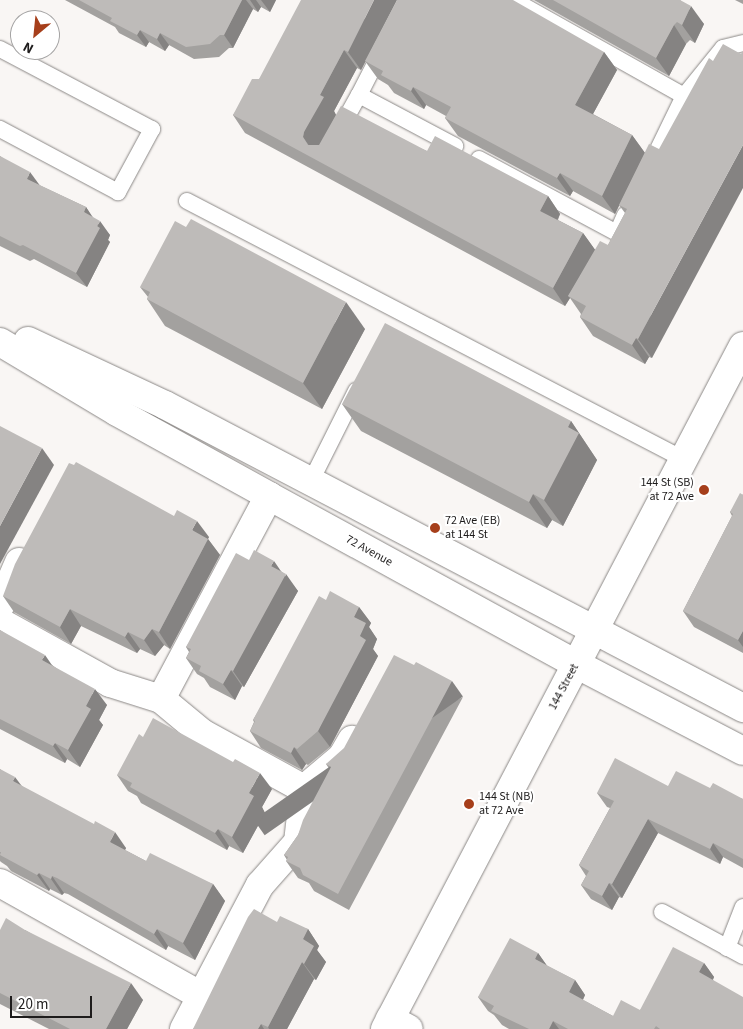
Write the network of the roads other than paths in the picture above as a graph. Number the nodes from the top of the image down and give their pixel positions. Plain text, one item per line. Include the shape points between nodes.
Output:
1 (515, 1) edge
2 (390, 34) edge
3 (743, 43) edge
4 (0, 49) edge
5 (358, 95) junction
6 (684, 96) junction
7 (0, 129) edge
8 (331, 147) edge
9 (642, 182) edge
10 (634, 198) edge
11 (187, 201) dead end
12 (616, 232) junction
13 (607, 249) edge
14 (397, 310) junction
15 (0, 327) edge
16 (388, 327) edge
17 (0, 342) edge
18 (743, 346) edge
19 (362, 379) edge
20 (684, 460) junction
21 (311, 481) junction
22 (269, 496) junction
23 (30, 542) edge
24 (0, 606) edge
25 (0, 622) edge
26 (594, 630) junction
27 (576, 664) junction
28 (161, 699) junction
29 (743, 708) edge
30 (365, 714) edge
31 (743, 751) edge
32 (304, 789) junction
33 (0, 883) edge
34 (743, 907) edge
35 (662, 912) dead end
36 (727, 948) junction
37 (743, 956) edge
38 (201, 996) junction
39 (394, 1026) edge
40 (184, 1029) edge

1 - 6 lane
2 - 5 lane
3 - 6 lane via 723,48
4 - 7 lane via 152,129 118,192
5 - 8 lane
5 - 12 lane
6 - 9 lane
10 - 12 lane
11 - 14 lane
12 - 13 lane
14 - 16 lane
14 - 20 lane
15 - 21 main road via 165,405
17 - 22 main road, 72 Avenue via 117,412
18 - 20 main road, 144 Street
19 - 21 lane
20 - 26 main road, 144 Street
21 - 26 main road
22 - 27 main road, 72 Avenue
22 - 28 main road
23 - 24 main road via 12,574
25 - 28 main road via 110,683
26 - 27 main road, 144 Street
26 - 29 main road
27 - 31 main road, 72 Avenue
27 - 39 main road, 144 Street
28 - 32 main road via 202,733
30 - 32 main road via 342,758
32 - 38 main road via 298,842 260,885
33 - 38 main road
34 - 36 lane
35 - 36 lane
36 - 37 lane
38 - 40 main road

